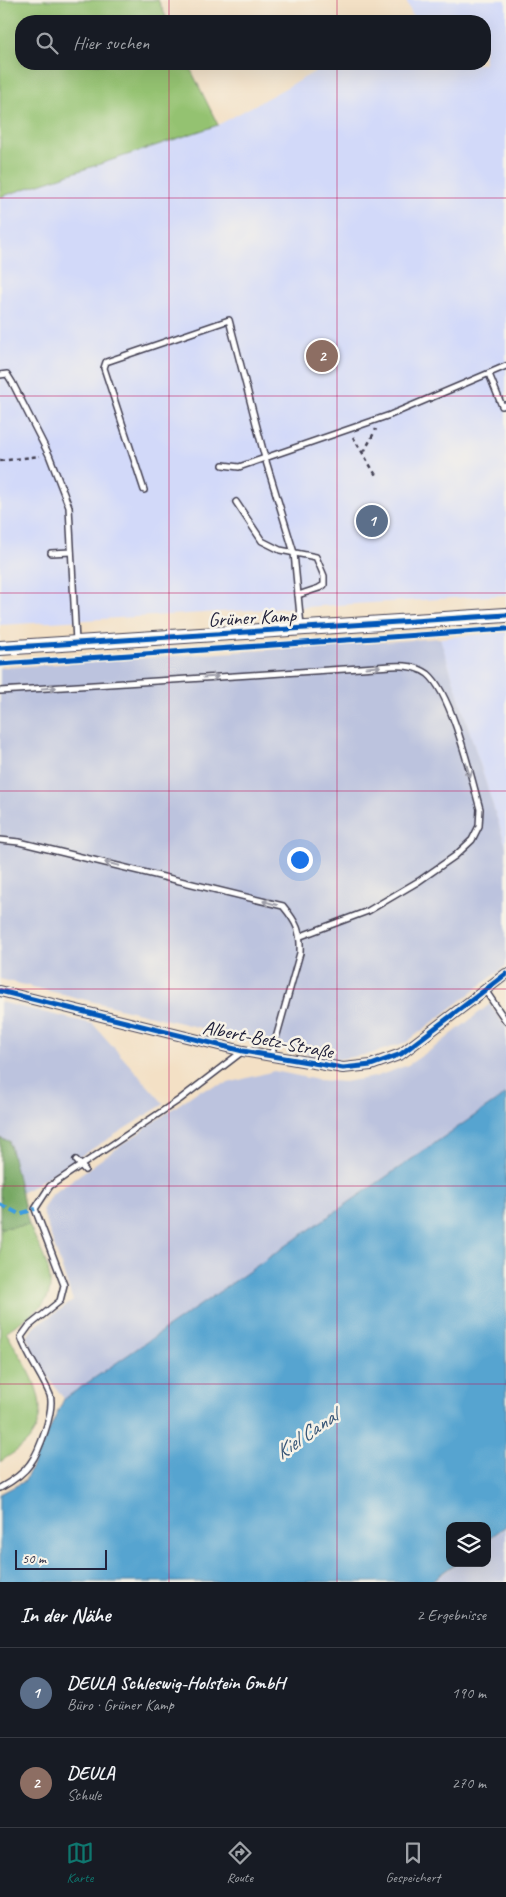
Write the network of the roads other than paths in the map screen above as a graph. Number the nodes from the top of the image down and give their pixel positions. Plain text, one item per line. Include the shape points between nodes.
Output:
1 (506, 366) edge
2 (489, 374) junction
3 (0, 375) edge
4 (506, 405) edge
5 (265, 458) junction
6 (224, 465) dead end
7 (144, 490) dead end
8 (236, 502) dead end
9 (71, 552) junction
10 (51, 553) dead end
11 (294, 553) junction
12 (298, 595) junction
13 (506, 615) edge
14 (301, 630) junction
15 (76, 642) junction
16 (0, 648) edge
17 (0, 691) edge
18 (0, 840) edge
19 (301, 936) junction
20 (506, 974) edge
21 (485, 990) junction
22 (0, 991) edge
23 (506, 1021) edge
24 (243, 1051) junction
25 (270, 1056) junction
26 (76, 1160) dead end
27 (82, 1168) junction
28 (0, 1488) edge

1 - 2 lane
2 - 4 lane via 502,406
2 - 5 lane via 390,415
3 - 9 lane via 7,374 49,455 69,507
5 - 6 lane via 239,467
5 - 7 lane via 228,320 106,362 104,368
5 - 11 lane
8 - 11 lane via 262,541
9 - 10 lane
9 - 15 lane
11 - 12 lane
11 - 12 lane via 316,557 325,580 319,588
12 - 14 lane
13 - 14 street, Grüner Kamp
14 - 15 street, Grüner Kamp
15 - 16 street, Grüner Kamp
17 -> 19 lane via 407,665 428,674 438,685 448,706 480,809 479,826 472,840 455,856 411,886 368,911
19 -> 18 lane via 283,906
19 - 25 lane via 300,953
20 - 21 street, Albert-Betz-Straße
21 - 23 lane
21 - 25 street, Albert-Betz-Straße via 401,1054 371,1064 344,1068
22 - 24 street, Albert-Betz-Straße
24 - 25 street, Albert-Betz-Straße
24 - 27 lane
26 - 27 lane
27 - 28 lane via 50,1186 35,1209 64,1285 60,1301 28,1326 21,1337 50,1396 51,1408 30,1465

